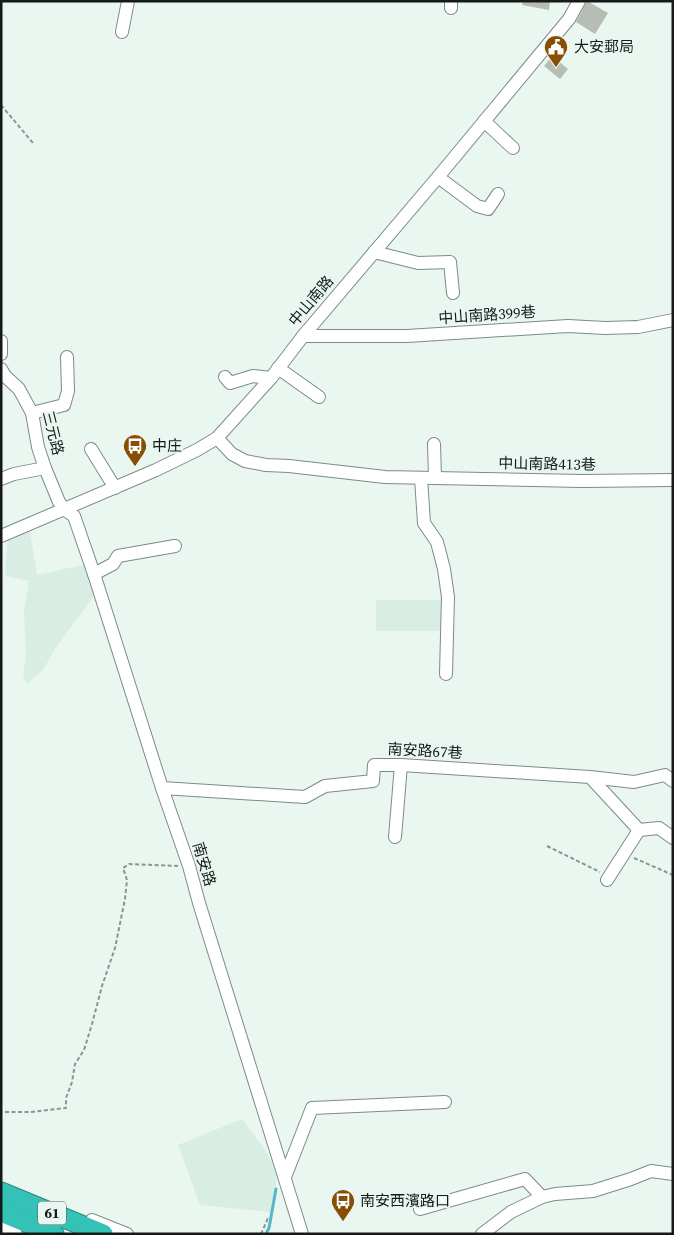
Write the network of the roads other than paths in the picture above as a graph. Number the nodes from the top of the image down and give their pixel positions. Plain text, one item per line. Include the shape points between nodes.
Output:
1 (128, 1) edge
2 (579, 1) edge
3 (122, 32) dead end
4 (484, 122) junction
5 (513, 148) dead end
6 (438, 177) junction
7 (498, 194) dead end
8 (374, 252) junction
9 (453, 293) dead end
10 (673, 320) edge
11 (303, 336) junction
12 (1, 341) edge
13 (1, 354) edge
14 (67, 357) dead end
15 (1, 369) edge
16 (275, 373) junction
17 (225, 377) dead end
18 (319, 397) dead end
19 (32, 413) junction
20 (217, 438) junction
21 (434, 444) dead end
22 (91, 449) dead end
23 (44, 468) junction
24 (421, 478) junction
25 (435, 478) junction
26 (1, 480) edge
27 (673, 480) edge
28 (115, 488) junction
29 (65, 510) junction
30 (1, 536) edge
31 (175, 546) dead end
32 (94, 574) junction
33 (446, 674) dead end
34 (401, 765) junction
35 (590, 777) junction
36 (673, 782) edge
37 (162, 788) junction
38 (639, 830) junction
39 (396, 837) dead end
40 (673, 838) edge
41 (606, 877) road end
42 (445, 1102) dead end
43 (673, 1174) edge
44 (285, 1177) junction
45 (1, 1183) edge
46 (1, 1192) edge
47 (542, 1197) junction
48 (420, 1209) dead end
49 (1, 1212) edge
50 (1, 1227) edge
51 (16, 1234) edge
52 (54, 1234) edge
53 (103, 1234) edge
54 (127, 1234) edge
55 (302, 1234) edge
56 (482, 1234) edge

1 - 3 street
2 - 4 street, 中山南路 via 569,19
4 - 5 street
4 - 6 street, 中山南路
6 - 7 street via 477,206 488,209
6 - 8 street, 中山南路
8 - 9 street via 418,263 450,262
8 - 11 street, 中山南路
10 - 11 street, 中山南路399巷 via 638,327 568,326 407,336
11 - 16 street, 中山南路
12 - 13 street
14 - 19 street via 68,391 64,405
15 - 19 street, 三元路 via 19,388
16 - 17 street via 230,383
16 - 18 street
16 - 20 street, 中山南路
19 - 23 street, 三元路
20 - 24 street, 中山南路413巷 via 232,454 245,461
20 - 28 street, 中山南路
21 - 25 street
22 - 28 street
23 - 26 street
23 - 29 street, 三元路 via 58,502
24 - 25 street, 中山南路413巷
24 - 33 street via 424,523 437,542 448,597
25 - 27 street, 中山南路413巷
28 - 29 street, 中山南路
29 - 30 street, 中山南路
29 - 32 street, 南安路 via 74,516
31 - 32 street via 118,556 112,564
32 - 37 street, 南安路
34 - 35 street, 南安路67巷
34 - 37 street, 南安路67巷 via 374,765 373,781 325,786 305,797
34 - 39 street
35 - 36 street, 南安路67巷 via 634,782 665,775
35 - 38 street
37 - 44 street, 南安路
38 - 40 street via 659,828
38 - 41 street
42 - 44 street via 312,1108
43 - 47 street via 651,1171 592,1191
44 - 55 street, 南安路
45 - 54 street
46 - 53 highway, 61
47 - 48 street via 524,1179
47 - 56 street via 511,1212
49 - 52 highway, 61
50 - 51 street

